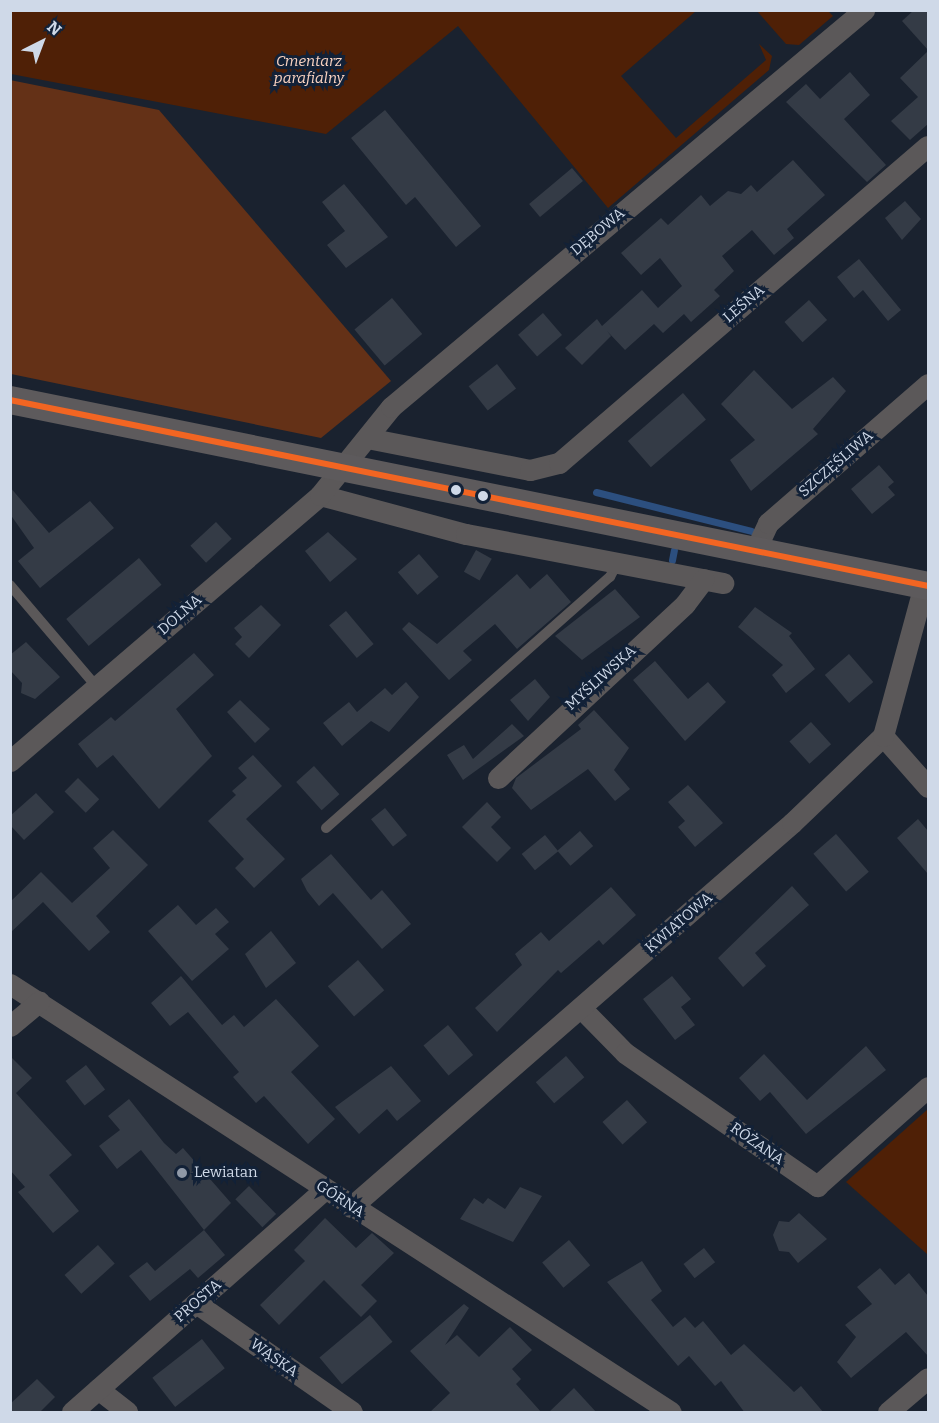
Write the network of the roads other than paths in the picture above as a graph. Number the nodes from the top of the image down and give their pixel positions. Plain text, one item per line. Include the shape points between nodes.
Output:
1 (864, 10) edge
2 (928, 146) edge
3 (928, 384) edge
4 (10, 400) edge
5 (367, 438) junction
6 (346, 466) junction
7 (320, 495) junction
8 (755, 552) junction
9 (618, 561) junction
10 (10, 585) edge
11 (926, 586) edge
12 (96, 686) junction
13 (883, 736) junction
14 (10, 761) edge
15 (498, 778) dead end
16 (928, 787) edge
17 (326, 828) dead end
18 (10, 984) edge
19 (39, 1002) junction
20 (581, 1008) junction
21 (10, 1026) edge
22 (928, 1087) edge
23 (325, 1189) junction
24 (351, 1207) junction
25 (196, 1303) junction
26 (928, 1378) edge
27 (98, 1389) junction
28 (72, 1413) edge
29 (127, 1413) edge
30 (352, 1413) edge
31 (671, 1413) edge
32 (888, 1413) edge

1 - 5 street, DĘBOWA via 391,407
2 - 5 street, LEŚNA via 559,463 530,470
3 - 8 street, SZCZĘŚLIWA via 768,522
4 - 6 street
5 - 6 street, DĘBOWA
6 - 7 street, DOLNA
6 - 8 street
7 - 9 street via 466,534
7 - 12 street, DOLNA
8 - 11 street
9 - 15 street, MYŚLIWSKA via 714,581
9 - 17 lane via 610,577
10 - 12 lane
11 - 13 street
12 - 14 street, DOLNA
13 - 16 street
13 - 20 street, KWIATOWA
18 - 19 street, GÓRNA
19 - 21 street
19 - 23 street, GÓRNA
20 - 22 street, RÓŻANA via 625,1053 817,1186
20 - 24 street, KWIATOWA
23 - 24 street, GÓRNA
23 - 25 street, PROSTA
24 - 31 street, GÓRNA
25 - 27 street, PROSTA
25 - 30 street, WĄSKA
26 - 32 street
27 - 28 street, PROSTA
27 - 29 street

